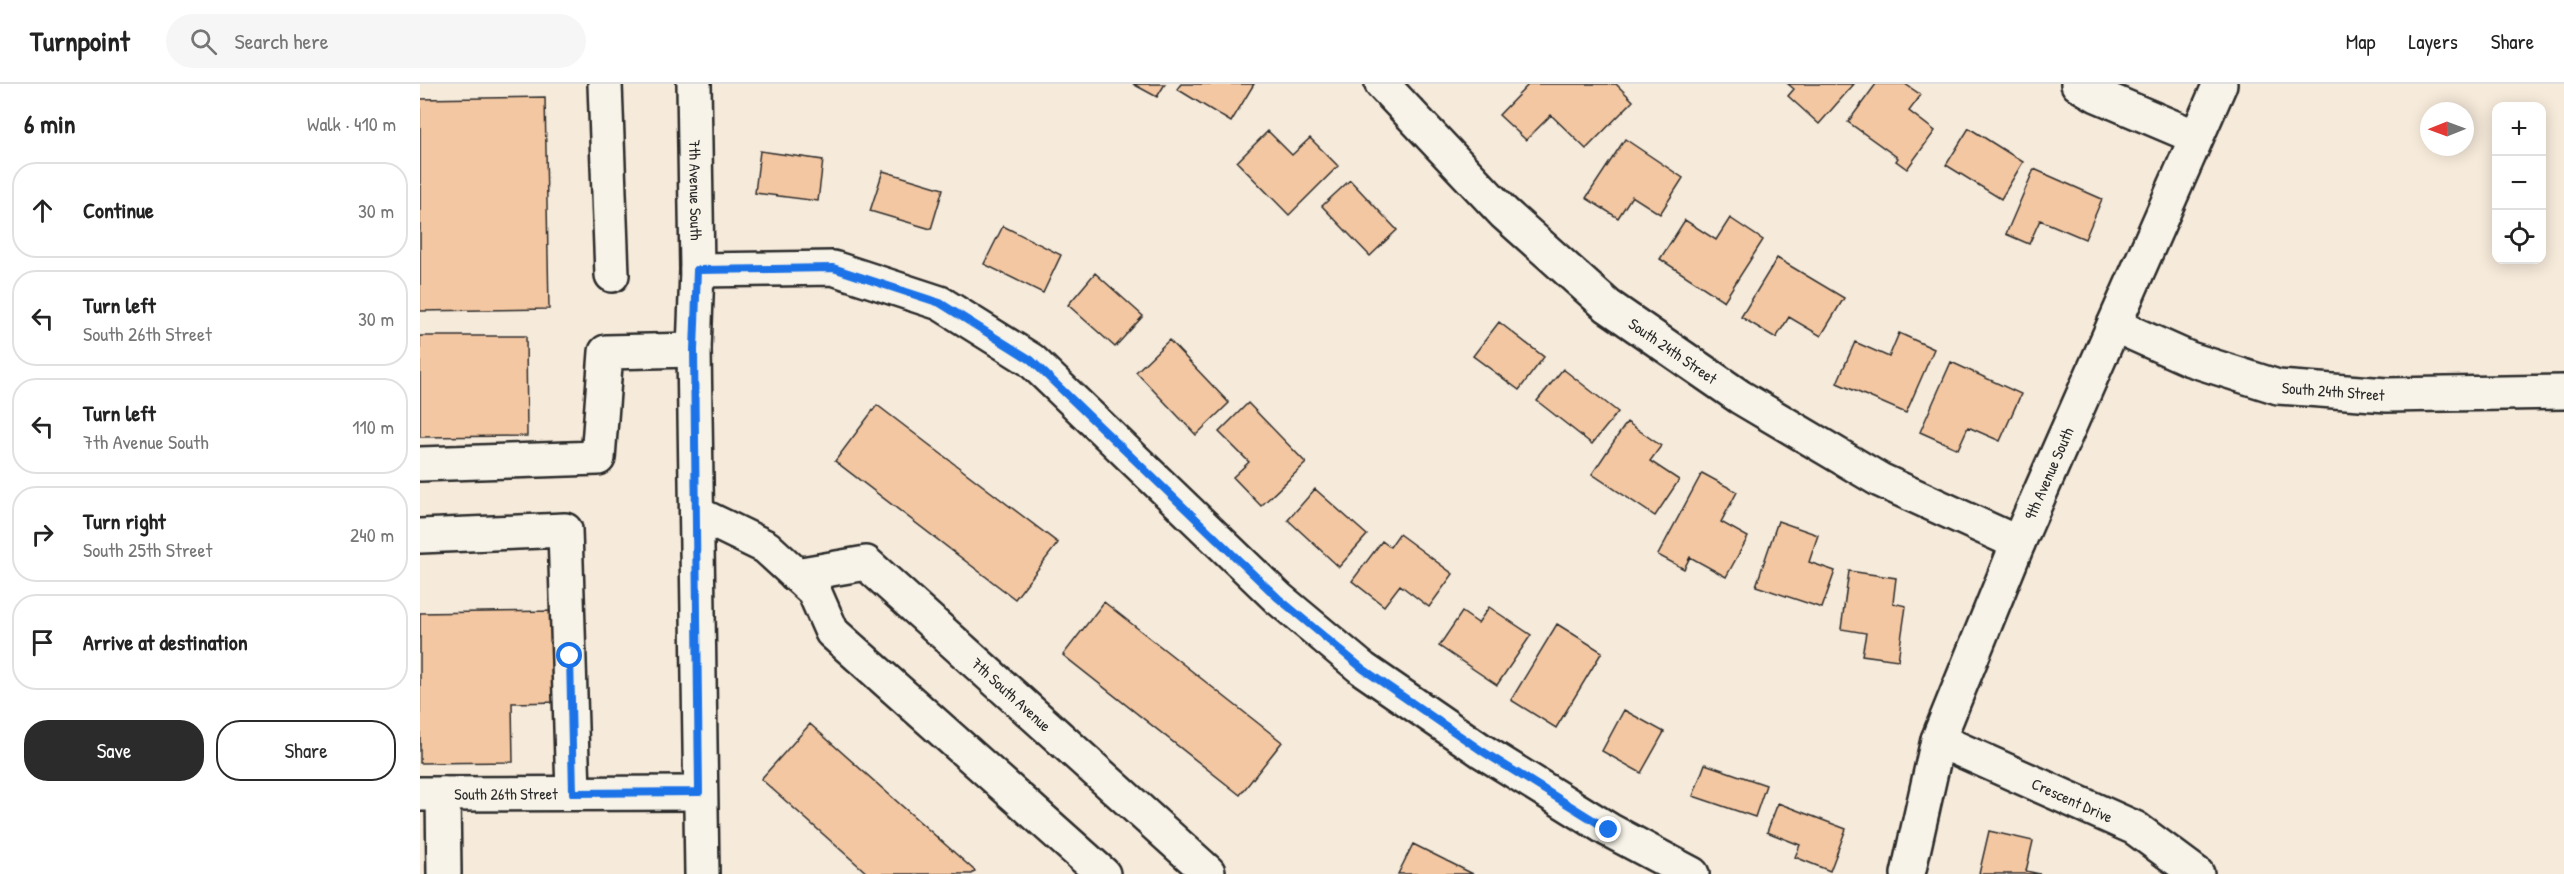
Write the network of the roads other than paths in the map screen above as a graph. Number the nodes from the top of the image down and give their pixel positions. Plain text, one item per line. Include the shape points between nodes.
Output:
1 (605, 84) edge
2 (694, 84) edge
3 (1382, 84) edge
4 (2078, 84) edge
5 (2220, 84) edge
6 (2196, 137) junction
7 (697, 270) junction
8 (612, 275) dead end
9 (2114, 325) junction
10 (694, 350) junction
11 (2564, 392) edge
12 (420, 464) edge
13 (698, 514) junction
14 (420, 536) edge
15 (2018, 543) junction
16 (796, 575) junction
17 (1938, 740) junction
18 (699, 792) junction
19 (573, 793) junction
20 (432, 794) edge
21 (444, 874) edge
22 (702, 874) edge
23 (1103, 874) edge
24 (1206, 874) edge
25 (1692, 874) edge
26 (1908, 874) edge
27 (2197, 874) edge

1 - 8 street
2 - 7 street, 7th Avenue South
3 - 15 street, South 24th Street via 1504,213 1608,306 1740,397 1880,480
4 - 6 street
5 - 6 street, 9th Avenue South
6 - 9 street, 9th Avenue South
7 - 10 street, 7th Avenue South
7 - 25 street via 833,268 940,303 1031,360 1278,598 1363,669 1482,751 1609,830
9 - 11 street, South 24th Street via 2190,359 2278,387 2387,394
9 - 15 street, 9th Avenue South
10 - 12 street via 606,352 598,458
10 - 13 street, 7th Avenue South
13 - 16 street via 766,547
13 - 18 street, 7th Avenue South
14 - 19 street via 565,530
15 - 17 street, 9th Avenue South
16 - 23 street via 814,591 832,632
16 - 24 street, 7th South Avenue via 866,563
17 - 26 street, 9th Avenue South
17 - 27 street, Crescent Drive via 2135,828
18 - 19 street, South 26th Street
18 - 22 street, 7th Avenue South
19 - 20 street, South 26th Street
20 - 21 street

